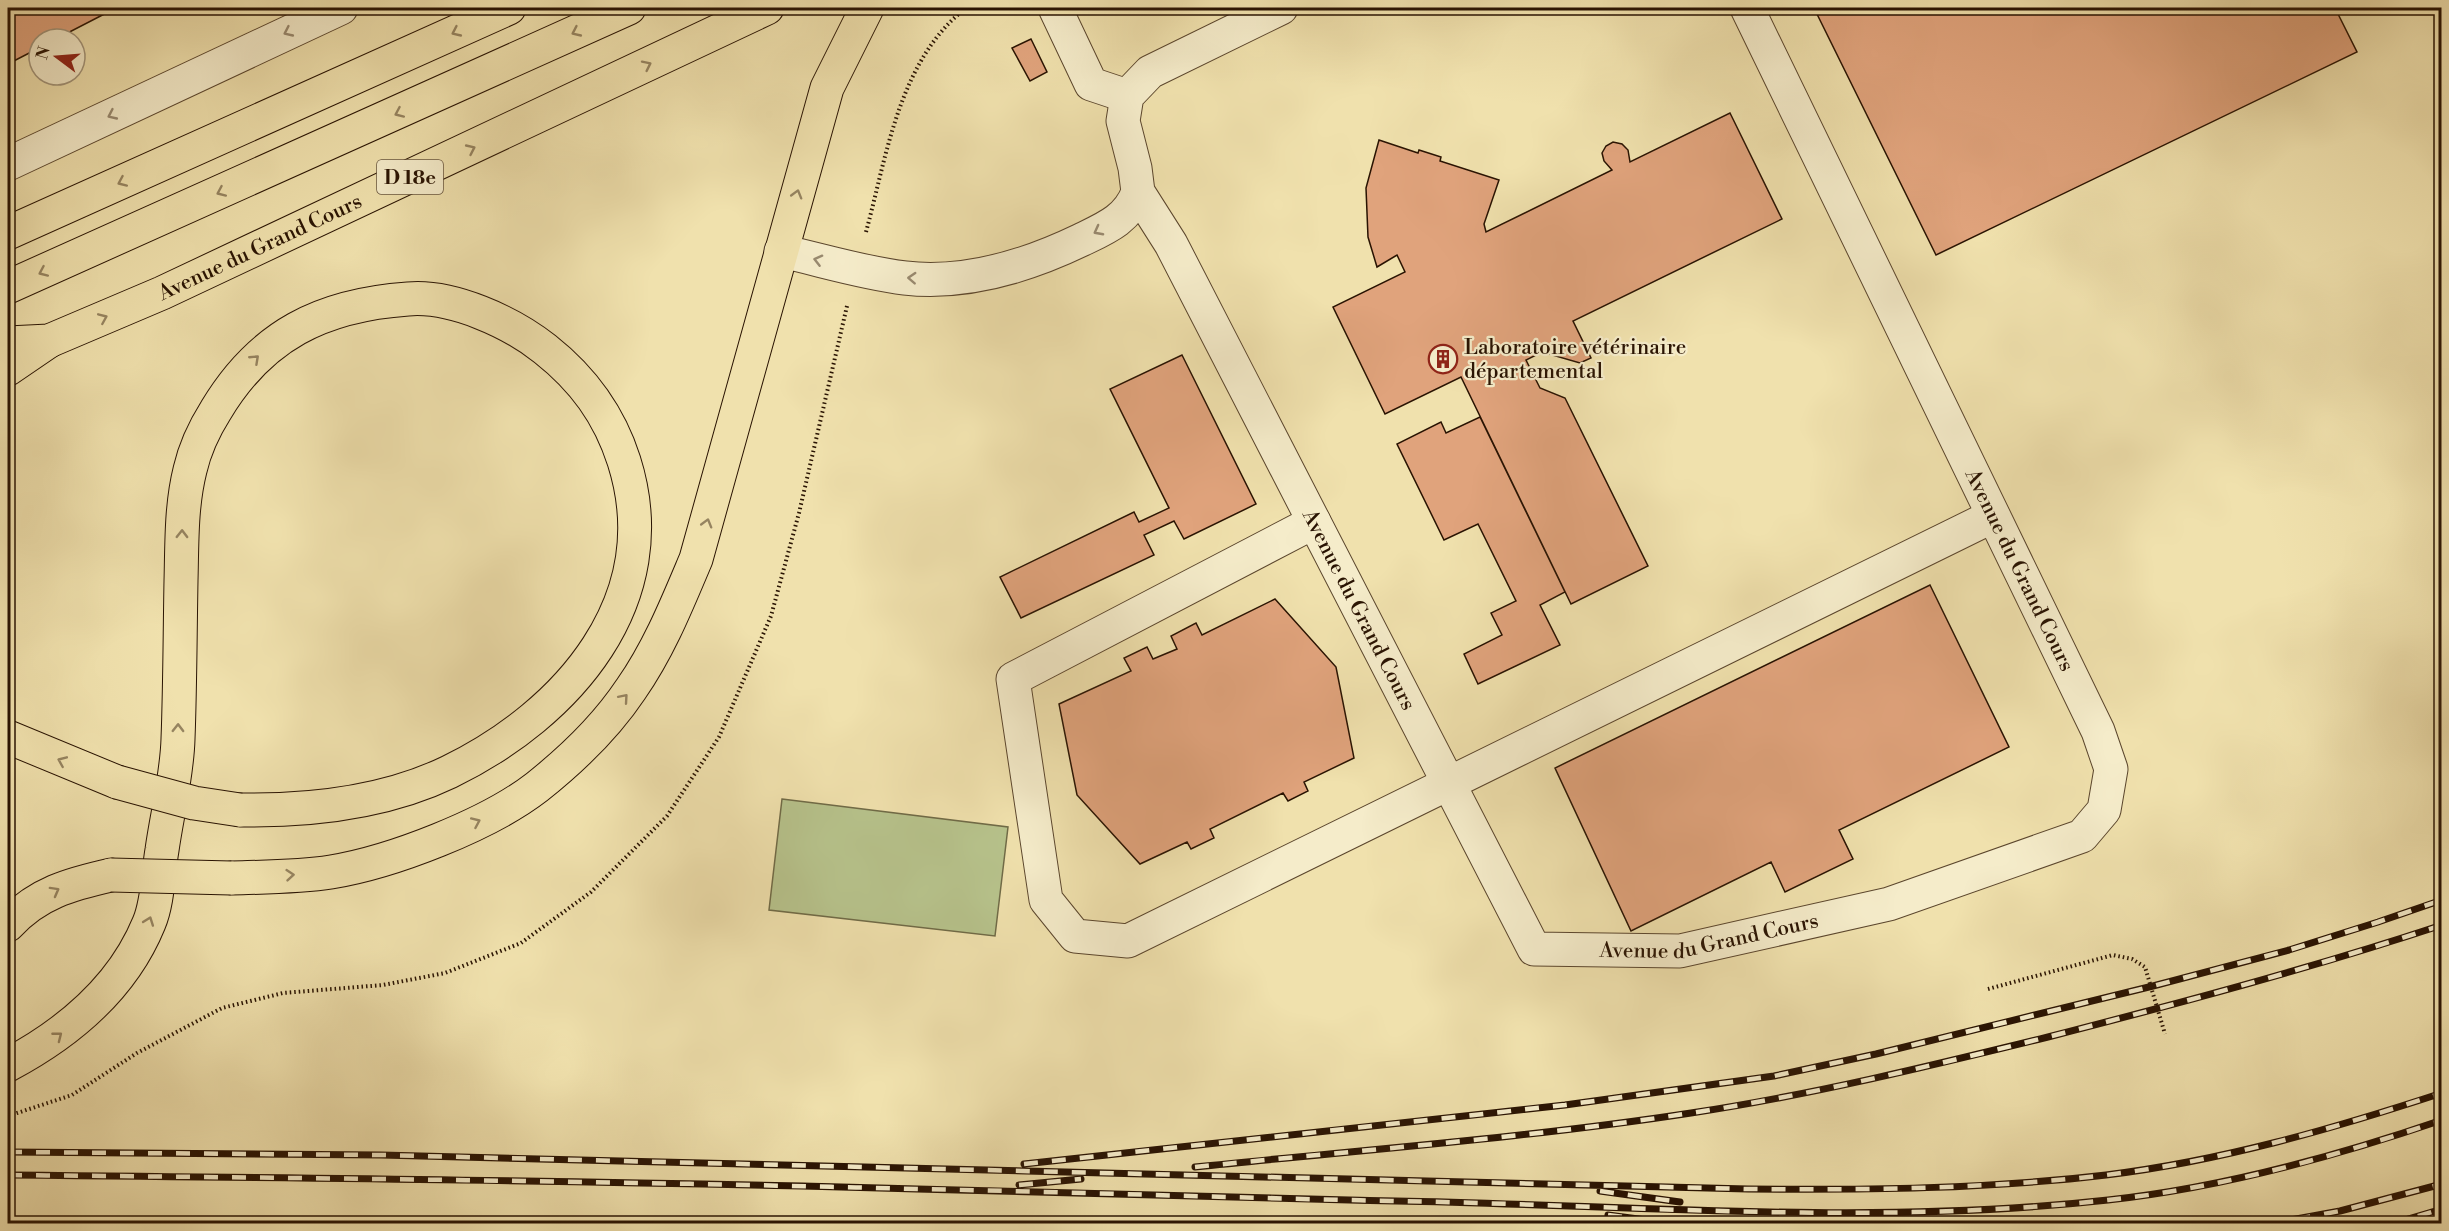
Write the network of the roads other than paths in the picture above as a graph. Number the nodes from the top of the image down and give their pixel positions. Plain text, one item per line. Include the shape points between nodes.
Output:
1 (341, 8) edge
2 (509, 8) edge
3 (629, 8) edge
4 (767, 8) edge
5 (867, 8) edge
6 (1055, 8) edge
7 (1281, 8) edge
8 (1747, 8) edge
9 (1127, 96) junction
10 (8, 164) edge
11 (1138, 192) junction
12 (8, 232) edge
13 (781, 251) junction
14 (8, 287) edge
15 (49, 341) junction
16 (8, 343) edge
17 (8, 369) edge
18 (1994, 516) junction
19 (1314, 522) junction
20 (8, 737) edge
21 (1448, 783) junction
22 (8, 925) edge
23 (8, 1065) edge

1 -> 10 street
2 -> 12 main road
3 -> 14 main road
15 -> 4 main road, Avenue du Grand Cours / D 18e via 162,293
13 -> 5 main road via 826,88
6 - 9 street via 1091,84
7 - 9 street via 1150,72
8 - 18 street, Avenue du Grand Cours
9 - 11 street, Avenue du Grand Cours via 1123,121 1136,168
11 -> 13 street via 1131,210 1098,231 1032,262 982,275 908,278
11 - 19 street, Avenue du Grand Cours via 1171,244
22 -> 13 main road, bridge via 37,901 64,886 111,875 231,878 332,872 420,847 483,819 536,788 586,742 631,690 666,630 696,559
15 - 16 main road, Avenue du Grand Cours / D 18e
15 - 17 main road, D 18e
18 - 21 street
18 - 21 street, Avenue du Grand Cours via 2098,731 2111,769 2104,810 2082,836 1889,904 1680,951 1534,950
19 - 21 street, Avenue du Grand Cours
19 - 21 street via 1013,679 1046,900 1075,936 1128,941
23 -> 20 main road, bridge via 46,1045 90,1010 121,972 150,921 178,747 182,513 201,435 252,359 286,334 329,312 414,298 462,307 499,319 570,369 597,402 615,434 632,485 636,520 632,567 620,609 595,654 558,697 498,743 449,772 399,792 342,804 285,811 240,810 194,803 117,782

